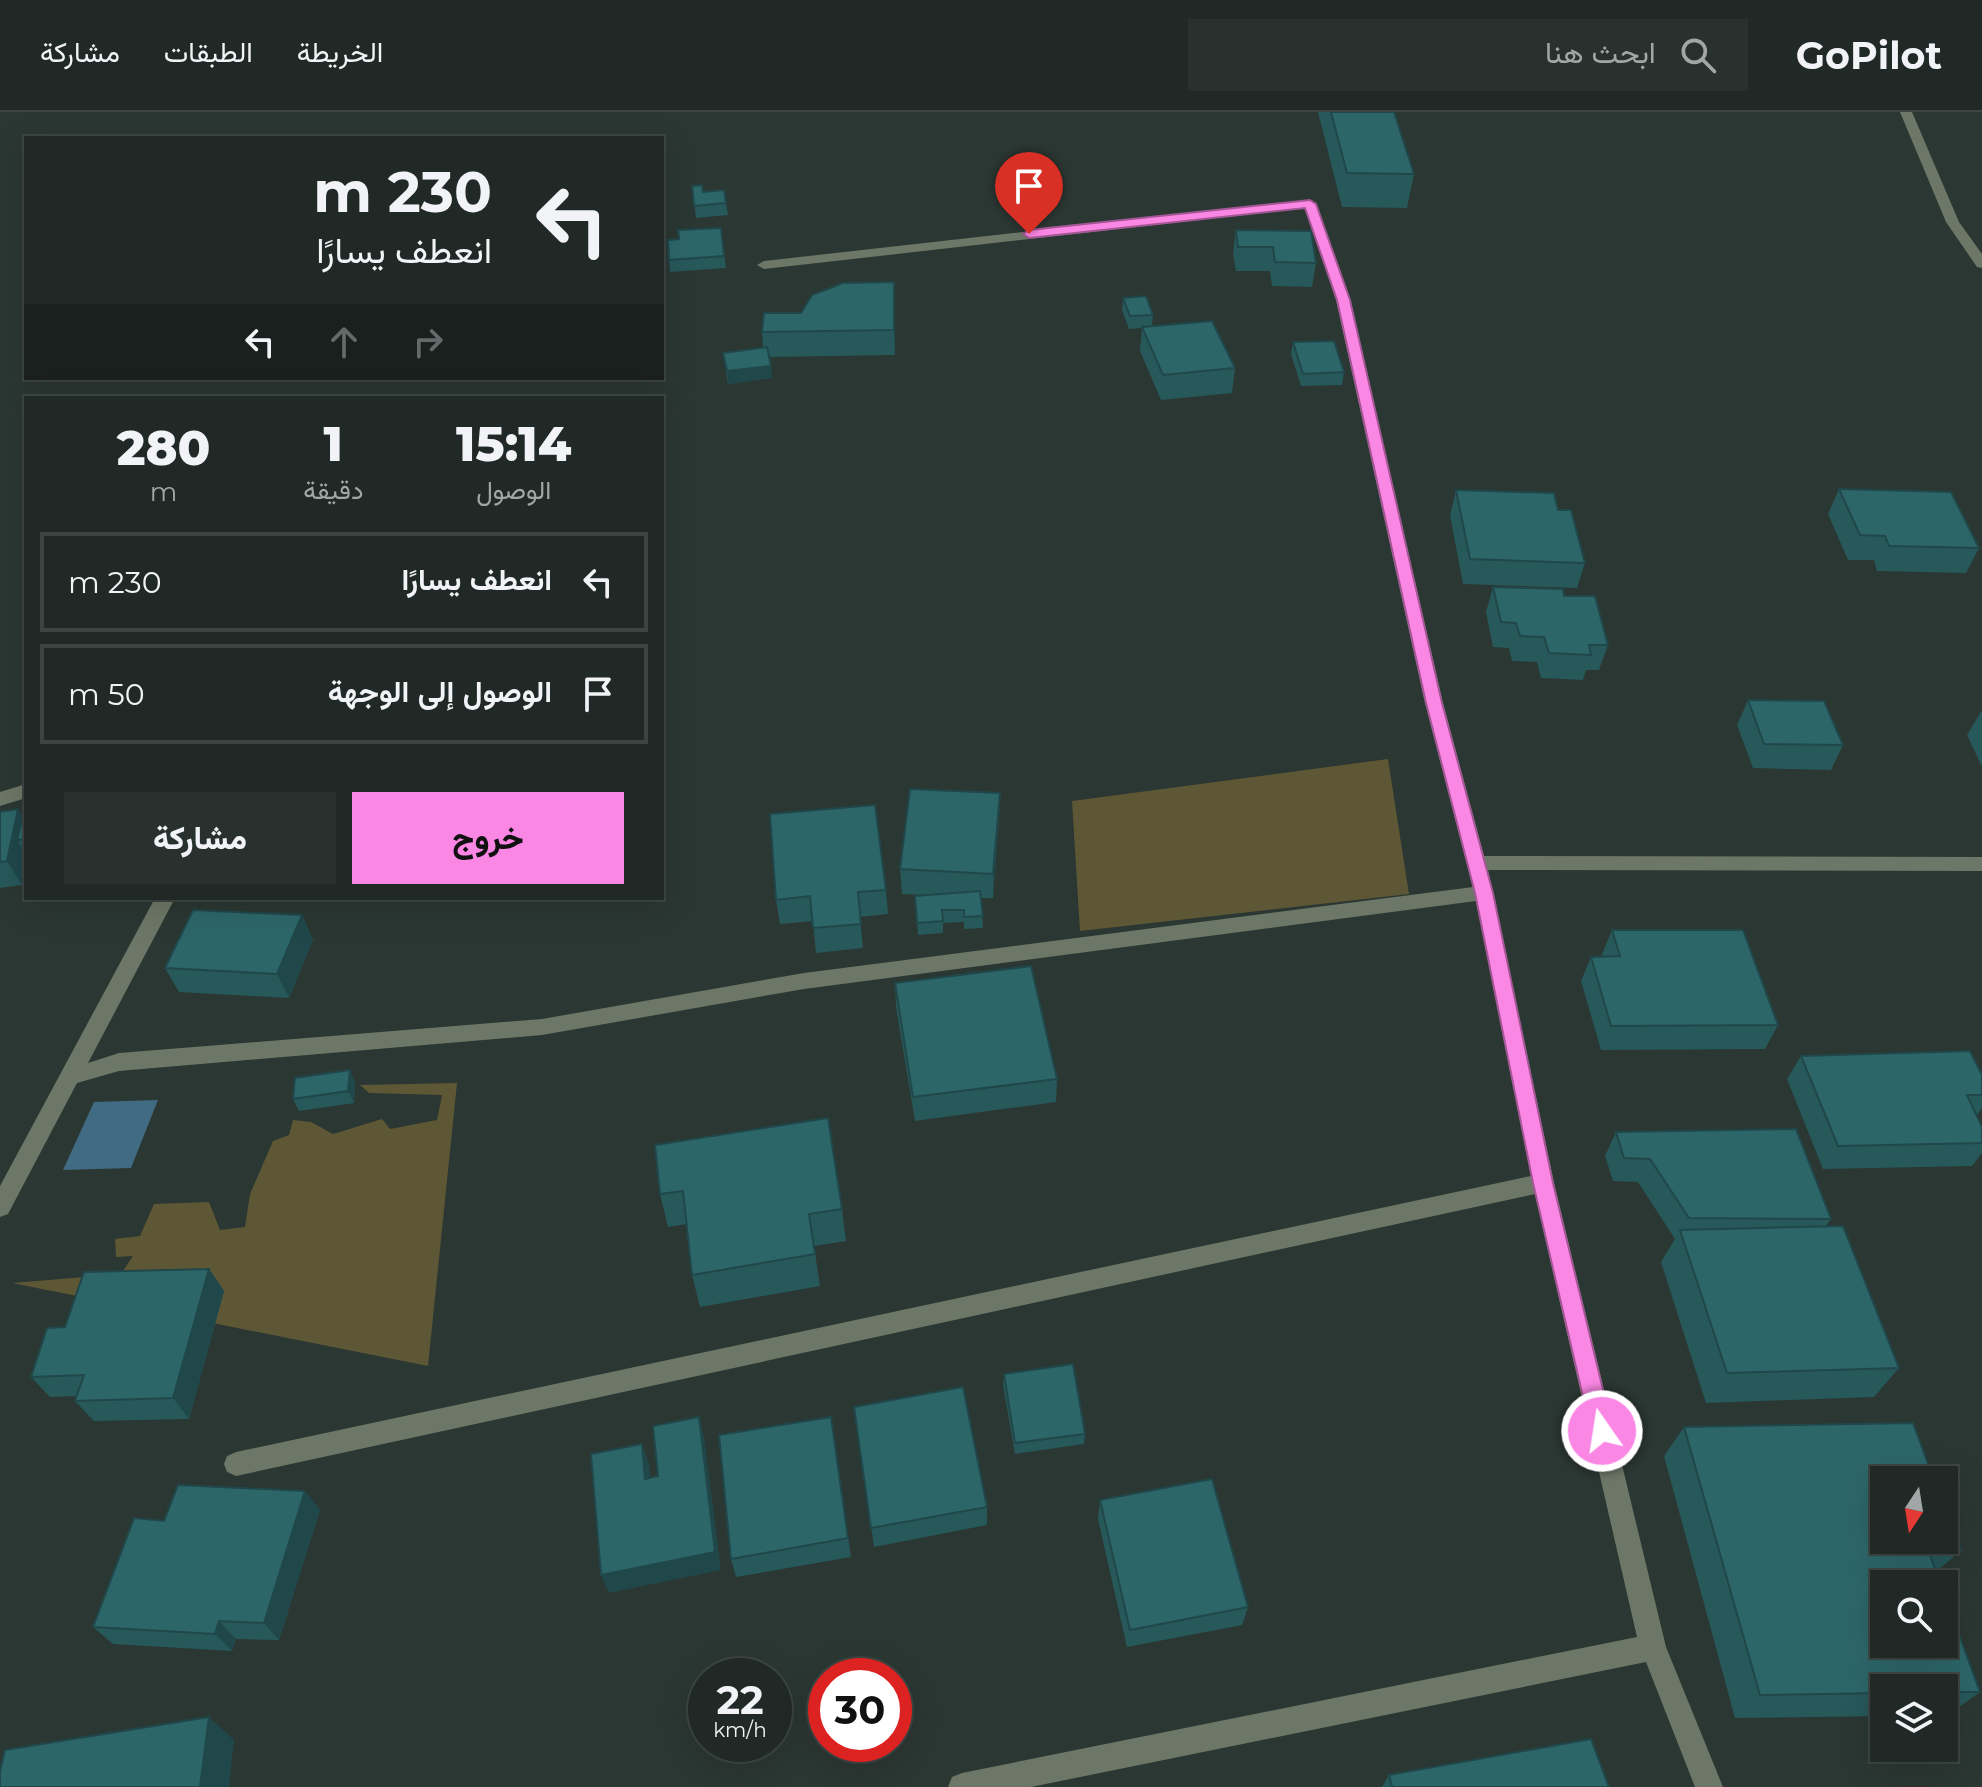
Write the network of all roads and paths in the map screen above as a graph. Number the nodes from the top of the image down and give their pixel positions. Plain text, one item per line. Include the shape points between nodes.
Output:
1 (1906, 112) edge
2 (1982, 264) edge
3 (764, 265) dead end
4 (24, 792) edge
5 (0, 799) edge
6 (1476, 863) junction
7 (1982, 864) edge
8 (1484, 893) junction
9 (164, 900) edge
10 (70, 1077) junction
11 (1543, 1183) junction
12 (0, 1207) edge
13 (236, 1464) dead end
14 (1653, 1647) junction
15 (962, 1787) edge
16 (1709, 1787) edge

1 - 2 street via 1953,222
3 - 6 street via 1310,204 1343,300 1434,703
4 - 5 street
6 - 7 street
6 - 8 street
8 - 10 street via 804,981 542,1027 119,1062
8 - 11 street
9 - 10 street
10 - 12 street
11 - 13 street
11 - 14 street
14 - 15 street
14 - 16 street

